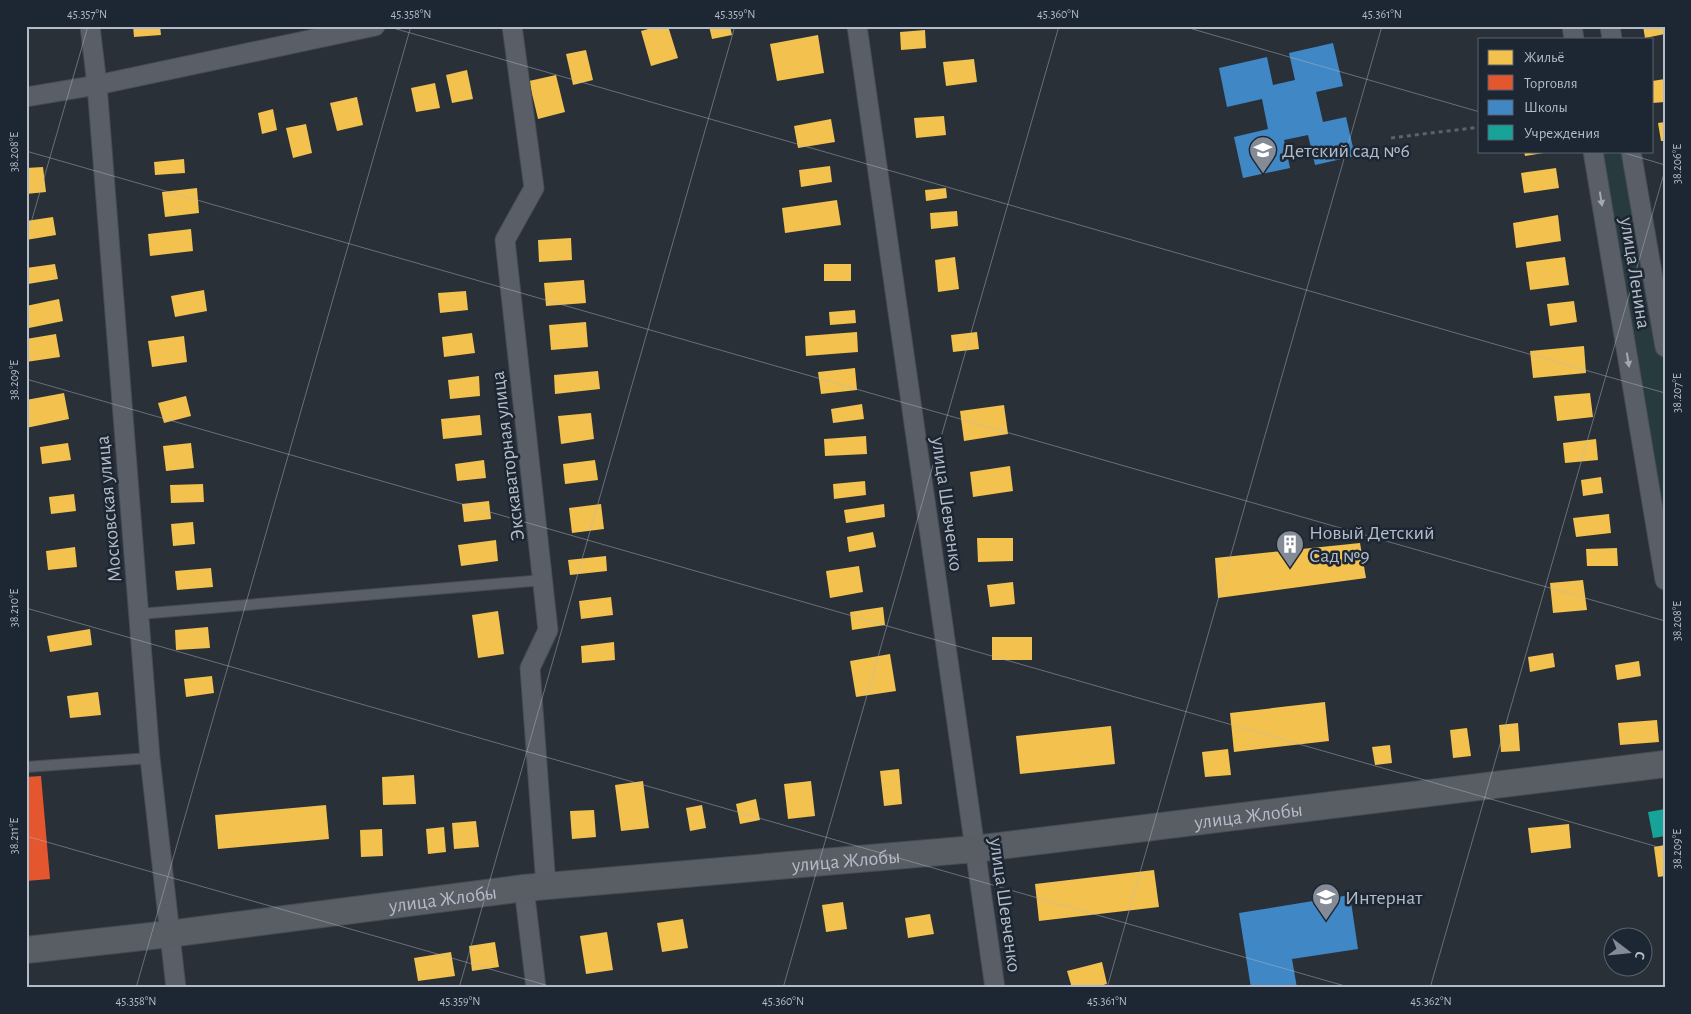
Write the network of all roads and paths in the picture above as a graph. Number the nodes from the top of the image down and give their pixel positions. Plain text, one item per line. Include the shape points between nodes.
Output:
1 (90, 26) edge
2 (375, 26) edge
3 (512, 26) edge
4 (857, 26) edge
5 (97, 85) junction
6 (26, 97) edge
7 (1478, 127) edge
8 (1391, 138) dead end
9 (1593, 152) edge
10 (1631, 152) edge
11 (1665, 347) edge
12 (544, 580) junction
13 (1665, 580) edge
14 (139, 614) junction
15 (150, 758) junction
16 (1665, 764) edge
17 (26, 768) edge
18 (975, 849) junction
19 (535, 887) junction
20 (169, 934) junction
21 (26, 950) edge
22 (176, 988) edge
23 (536, 988) edge
24 (995, 988) edge

1 - 5 street, Московская улица
2 - 5 street
3 - 12 street, Экскаваторная улица via 534,188 505,240
4 - 18 street, улица Шевченко
5 - 6 street
5 - 14 street, Московская улица
7 - 8 path
9 -> 13 street, улица Ленина
10 - 11 street, улица Ленина
12 - 14 lane
12 - 19 street, Экскаваторная улица via 548,630 530,668
14 - 15 street, Московская улица
15 - 17 lane
15 - 20 street, Московская улица
16 - 18 street, улица Жлобы
18 - 19 street, улица Жлобы
18 - 24 street, улица Шевченко
19 - 20 street, улица Жлобы
19 - 23 street, Экскаваторная улица
20 - 21 street, улица Жлобы
20 - 22 street, Московская улица

